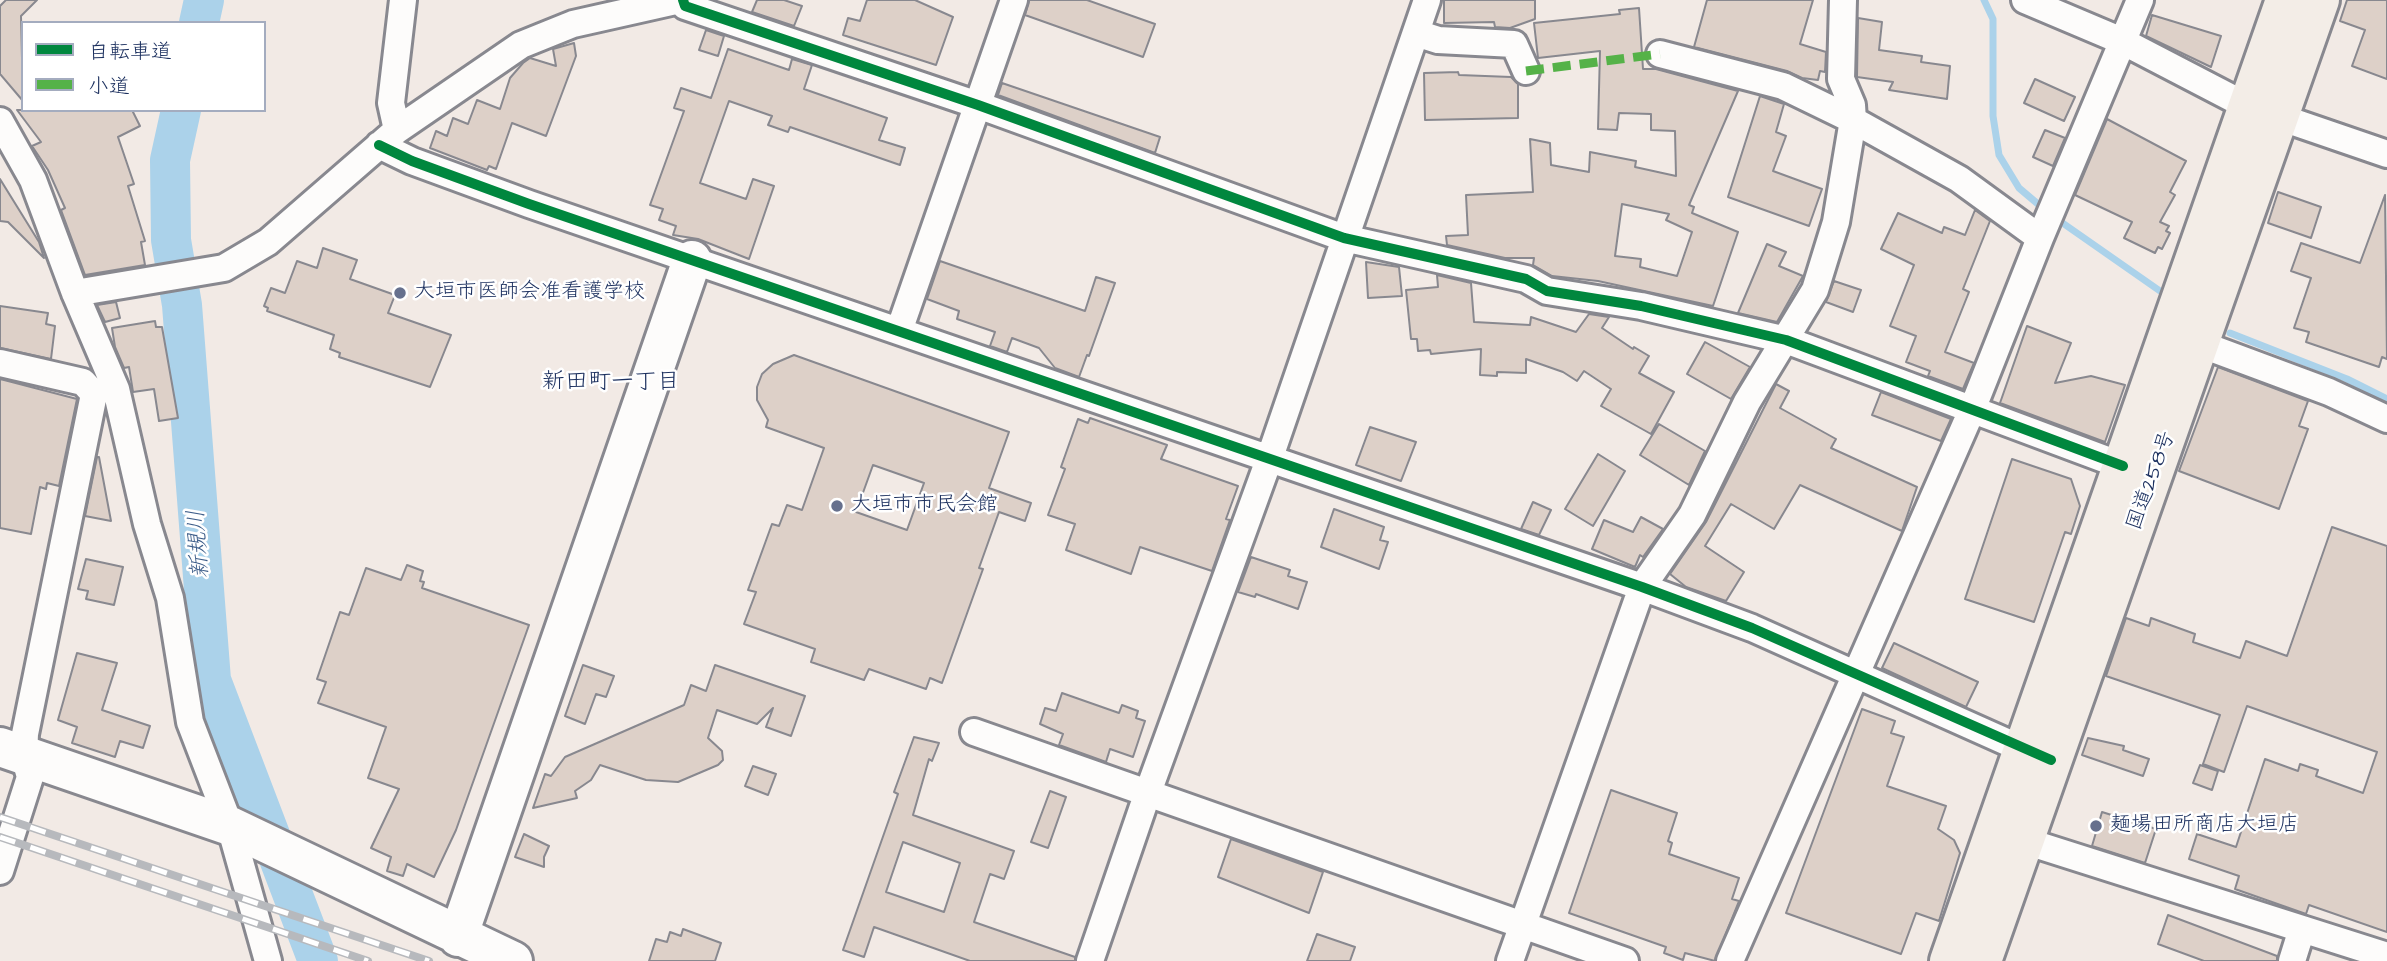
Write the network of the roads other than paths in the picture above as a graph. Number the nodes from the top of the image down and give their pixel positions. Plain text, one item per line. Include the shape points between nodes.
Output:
1 (403, 0) edge
2 (1014, 0) edge
3 (1427, 0) edge
4 (1843, 0) edge
5 (2025, 0) edge
6 (2140, 0) edge
7 (2285, 0) edge
8 (2320, 0) edge
9 (669, 1) edge
10 (1416, 33) junction
11 (2122, 41) junction
12 (1660, 54) dead end
13 (1526, 71) dead end
14 (978, 105) junction
15 (2263, 112) junction
16 (1853, 120) junction
17 (0, 121) edge
18 (388, 137) junction
19 (2387, 155) edge
20 (1344, 238) junction
21 (2040, 238) junction
22 (692, 260) junction
23 (75, 293) junction
24 (899, 331) junction
25 (1786, 340) junction
26 (2200, 344) junction
27 (0, 363) edge
28 (105, 391) junction
29 (1972, 410) junction
30 (2387, 419) edge
31 (1270, 457) junction
32 (2123, 466) junction
33 (1642, 587) junction
34 (1858, 674) junction
35 (974, 732) dead end
36 (12, 751) edge
37 (2037, 755) junction
38 (1147, 794) junction
39 (244, 832) junction
40 (2025, 841) junction
41 (0, 871) edge
42 (1523, 926) junction
43 (2302, 929) junction
44 (458, 937) junction
45 (2387, 956) edge
46 (268, 961) edge
47 (513, 961) edge
48 (1090, 961) edge
49 (1510, 961) edge
50 (1625, 961) edge
51 (1730, 961) edge
52 (1950, 961) edge
53 (1982, 961) edge
54 (2291, 961) edge

1 - 18 street
2 - 14 street
3 - 10 street
4 - 16 street via 1841,79
5 - 11 street
6 - 11 street
7 - 15 highway, 国道258号
8 - 15 highway, 国道258号
9 - 14 street
9 - 18 street via 573,24 521,45
10 - 13 street via 1438,40 1514,44
10 - 20 street
11 - 15 street
11 - 21 street
12 - 16 street via 1783,86
14 - 20 street
14 - 24 street
15 - 19 street
15 - 26 highway, 国道258号
15 - 32 highway, 国道258号
16 - 21 street via 1959,179
16 - 25 street via 1836,222 1815,290
17 - 23 street via 33,180
18 - 22 street via 412,161
18 - 23 street via 268,242 224,268
20 - 25 street via 1526,279 1547,291 1641,306
20 - 31 street
21 - 29 street
22 - 24 street
22 - 44 street
23 - 28 street
24 - 31 street
25 - 29 street
25 - 33 street via 1747,402 1692,515
26 - 30 street
26 - 37 highway, 国道258号
27 - 28 street
28 - 36 street via 28,721
28 - 39 street via 170,598 190,722
29 - 32 street
29 - 34 street
31 - 33 street
31 - 38 street
32 - 37 highway, 国道258号
33 - 34 street
33 - 42 street
34 - 37 street
34 - 51 street
35 - 38 street
36 - 39 street
36 - 41 street via 30,777
37 - 40 highway, 国道258号
37 - 52 highway, 国道258号
38 - 42 street
38 - 48 street
39 - 44 street
39 - 46 street
40 - 43 street
40 - 53 highway, 国道258号
42 - 49 street
42 - 50 street
43 - 45 street
43 - 54 street
44 - 47 street

